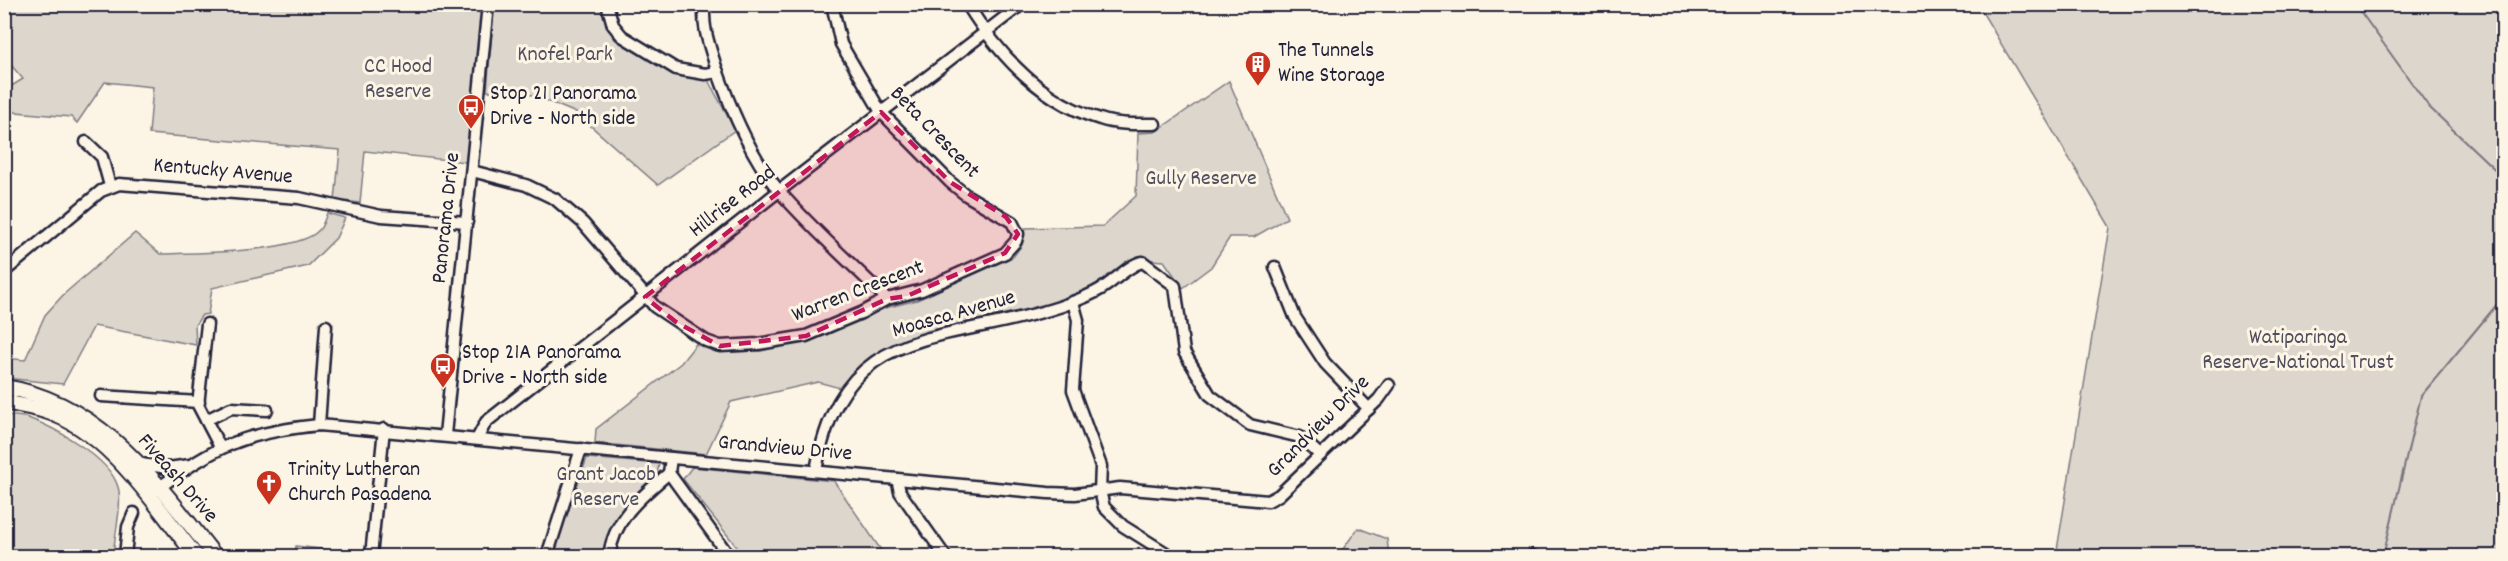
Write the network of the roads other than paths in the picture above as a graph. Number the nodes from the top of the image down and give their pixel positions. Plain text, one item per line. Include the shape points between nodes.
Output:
1 (488, 4) edge
2 (607, 4) edge
3 (705, 4) edge
4 (832, 4) edge
5 (967, 4) edge
6 (1022, 4) edge
7 (985, 33) junction
8 (718, 72) junction
9 (881, 112) junction
10 (1155, 124) dead end
11 (86, 142) dead end
12 (472, 171) junction
13 (111, 186) junction
14 (779, 191) junction
15 (467, 222) junction
16 (1018, 234) joint
17 (1275, 267) dead end
18 (4, 272) edge
19 (645, 297) junction
20 (887, 299) junction
21 (1073, 302) junction
22 (207, 324) dead end
23 (326, 326) dead end
24 (1389, 385) dead end
25 (6, 387) edge
26 (101, 396) dead end
27 (5, 402) edge
28 (199, 402) junction
29 (1369, 409) junction
30 (267, 410) dead end
31 (206, 420) junction
32 (319, 425) junction
33 (384, 429) junction
34 (445, 435) junction
35 (477, 439) junction
36 (220, 447) junction
37 (581, 449) junction
38 (1320, 455) junction
39 (671, 458) junction
40 (141, 464) junction
41 (193, 465) junction
42 (816, 471) junction
43 (669, 473) junction
44 (897, 479) junction
45 (1100, 491) junction
46 (154, 492) junction
47 (134, 513) dead end
48 (125, 556) edge
49 (196, 556) edge
50 (215, 556) edge
51 (371, 556) edge
52 (547, 556) edge
53 (609, 556) edge
54 (729, 556) edge
55 (945, 556) edge
56 (1171, 556) edge

1 - 12 street, Panorama Drive
2 - 8 street via 613,25 622,36 676,69
3 - 8 street via 709,45
4 - 9 street, Beta Crescent via 841,44
5 - 7 street
6 - 7 street, Hillrise Road
7 - 9 street, Hillrise Road
7 - 10 street via 1011,63 1060,102 1101,120
8 - 14 street via 730,106
9 - 14 street, Hillrise Road
9 - 16 street, Beta Crescent via 950,182 1006,217
11 - 13 street via 102,157
12 - 15 street, Panorama Drive
12 - 19 street, Warren Crescent via 526,185 555,199 606,248
13 - 15 street, Kentucky Avenue via 152,184 299,198 381,216
13 - 18 street
14 - 19 street, Hillrise Road
14 - 20 street
15 - 34 street, Panorama Drive
16 - 20 street, Warren Crescent via 1005,253 922,290
17 - 29 street via 1295,317 1325,363
19 - 20 street, Warren Crescent via 676,322 720,346 806,336
19 - 35 street, Hillrise Road via 486,422
21 - 38 street, Moasca Avenue via 1099,291 1138,263 1148,264 1175,286 1184,352 1210,395 1250,425 1300,437
21 - 42 street, Moasca Avenue via 935,336 874,360 838,399
21 - 45 street via 1078,320 1073,390 1101,466
22 - 28 street
23 - 32 street
24 - 29 street, Grandview Drive
25 - 40 main road, Fiveash Drive via 62,404 89,419
26 - 28 street
27 - 46 main road, Fiveash Drive via 47,411 75,424
28 - 31 street
29 - 38 street, Grandview Drive
30 - 31 street via 231,408
31 - 36 street
32 - 33 street, Grandview Drive
32 - 36 street, Grandview Drive via 255,434
33 - 34 street, Grandview Drive
33 - 51 street
34 - 35 street, Grandview Drive
35 - 37 street, Grandview Drive
36 - 41 street, Grandview Drive
37 - 39 street, Grandview Drive
37 - 52 street
38 - 45 street, Grandview Drive via 1268,501 1120,488
39 - 42 street, Grandview Drive
39 - 43 street
40 - 41 street via 168,468
40 - 46 main road, Fiveash Drive
41 - 46 street, Grandview Drive
42 - 44 street, Grandview Drive
43 - 53 street via 623,517 610,544
43 - 54 street
44 - 45 street, Grandview Drive via 1048,493
44 - 55 street via 900,492
45 - 56 street via 1104,507 1123,526
46 - 49 main road, Fiveash Drive
46 - 50 main road, Fiveash Drive
47 - 48 street via 128,527

